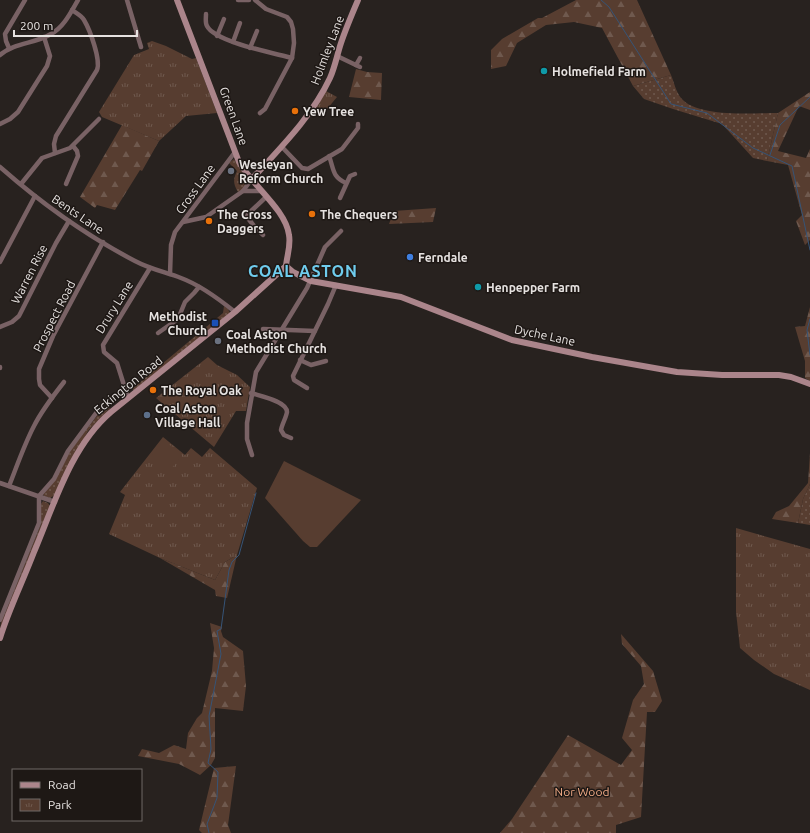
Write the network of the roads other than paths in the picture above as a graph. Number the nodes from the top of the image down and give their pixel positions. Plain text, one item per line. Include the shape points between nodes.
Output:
1 (25, 0) edge
2 (78, 0) edge
3 (127, 0) edge
4 (177, 0) edge
5 (238, 0) edge
6 (249, 0) edge
7 (255, 0) edge
8 (358, 0) edge
9 (72, 10) junction
10 (206, 14) dead end
11 (224, 19) dead end
12 (240, 23) dead end
13 (257, 31) dead end
14 (217, 36) junction
15 (44, 37) junction
16 (233, 42) junction
17 (141, 47) dead end
18 (9, 48) junction
19 (250, 48) junction
20 (0, 55) edge
21 (337, 56) junction
22 (292, 58) junction
23 (360, 58) dead end
24 (260, 113) dead end
25 (99, 118) dead end
26 (0, 124) edge
27 (358, 124) dead end
28 (72, 146) junction
29 (282, 147) junction
30 (235, 152) junction
31 (55, 153) junction
32 (329, 156) junction
33 (0, 167) edge
34 (355, 174) dead end
35 (251, 180) junction
36 (346, 183) junction
37 (21, 184) junction
38 (66, 184) dead end
39 (243, 191) junction
40 (261, 191) junction
41 (35, 196) junction
42 (266, 198) junction
43 (340, 198) dead end
44 (192, 210) junction
45 (197, 220) junction
46 (69, 221) junction
47 (183, 222) junction
48 (340, 231) dead end
49 (263, 235) dead end
50 (103, 242) junction
51 (0, 262) edge
52 (286, 266) junction
53 (150, 268) junction
54 (170, 274) junction
55 (311, 280) junction
56 (336, 285) junction
57 (199, 287) junction
58 (235, 312) junction
59 (0, 327) edge
60 (263, 329) dead end
61 (281, 330) junction
62 (315, 331) junction
63 (158, 333) dead end
64 (300, 360) junction
65 (326, 361) dead end
66 (64, 382) dead end
67 (810, 384) edge
68 (307, 388) dead end
69 (251, 393) junction
70 (52, 398) junction
71 (128, 398) junction
72 (99, 409) dead end
73 (291, 438) dead end
74 (252, 455) dead end
75 (0, 483) edge
76 (9, 486) junction
77 (39, 496) junction
78 (55, 502) junction
79 (0, 620) edge
80 (0, 638) edge

1 - 18 street via 6,34
2 - 9 street
3 - 17 street
4 - 30 main road, Green Lane
5 - 6 street
7 - 22 street via 263,7 290,19 294,36
8 - 21 main road, Holmley Lane
9 - 15 street via 59,28
9 - 31 street via 84,20 99,63 56,136
10 - 14 street via 207,27
11 - 14 street
12 - 16 street
13 - 19 street
14 - 16 street
15 - 18 street
15 - 26 street via 50,56 47,66 18,112
16 - 19 street
18 - 20 street
19 - 22 street
21 - 23 street via 358,66
21 - 29 main road, Holmley Lane via 333,72 319,98
22 - 24 street via 265,109
25 - 28 street
27 - 32 street via 358,128 350,133 342,149
28 - 31 street
28 - 38 street via 78,156
29 - 32 street via 305,169 312,168
29 - 35 main road, Holmley Lane
30 - 35 main road, Green Lane
30 - 44 street, Cross Lane
31 - 37 street via 42,158
32 - 36 street via 336,176
33 - 37 street, Bents Lane
34 - 36 street via 350,176
35 - 39 street
35 - 40 main road, Green Lane
36 - 43 street
37 - 41 street, Bents Lane
39 - 40 street
39 - 45 street via 211,214
40 - 42 main road, Green Lane
41 - 46 street, Bents Lane
41 - 51 street
42 - 49 street via 247,217
42 - 52 main road, Green Lane via 282,217 288,229
44 - 45 street
44 - 47 street, Cross Lane
45 - 47 street
46 - 50 street, Bents Lane
46 - 59 street, Warren Rise via 19,316
47 - 54 street, Cross Lane via 172,238
48 - 55 street via 322,254
50 - 53 street, Bents Lane
50 - 70 street, Prospect Road via 53,336 39,369 40,385
52 - 55 main road, Dyche Lane
52 - 58 main road, Eckington Road
53 - 54 street, Bents Lane
53 - 71 street, Drury Lane via 103,345 104,352 119,366
54 - 57 street
55 - 56 main road, Dyche Lane
55 - 61 street
56 - 62 street
56 - 67 main road, Dyche Lane via 400,297 512,340 676,372 779,375
57 - 58 street
57 - 63 street via 185,302 178,320 163,327
58 - 71 main road, Eckington Road
60 - 61 street
61 - 62 street
61 - 69 street via 256,372
62 - 64 street
64 - 65 street via 311,365
64 - 68 street via 292,377
66 - 70 street
69 - 73 street via 284,406 287,411 281,430 284,435
69 - 74 street via 247,439
70 - 76 street via 30,434
71 - 78 main road, Eckington Road via 101,420 87,438
72 - 77 street, Eckington Road via 68,451 54,479
75 - 76 street
76 - 77 street
77 - 78 street
77 - 79 street via 40,523
78 - 80 main road, Eckington Road

